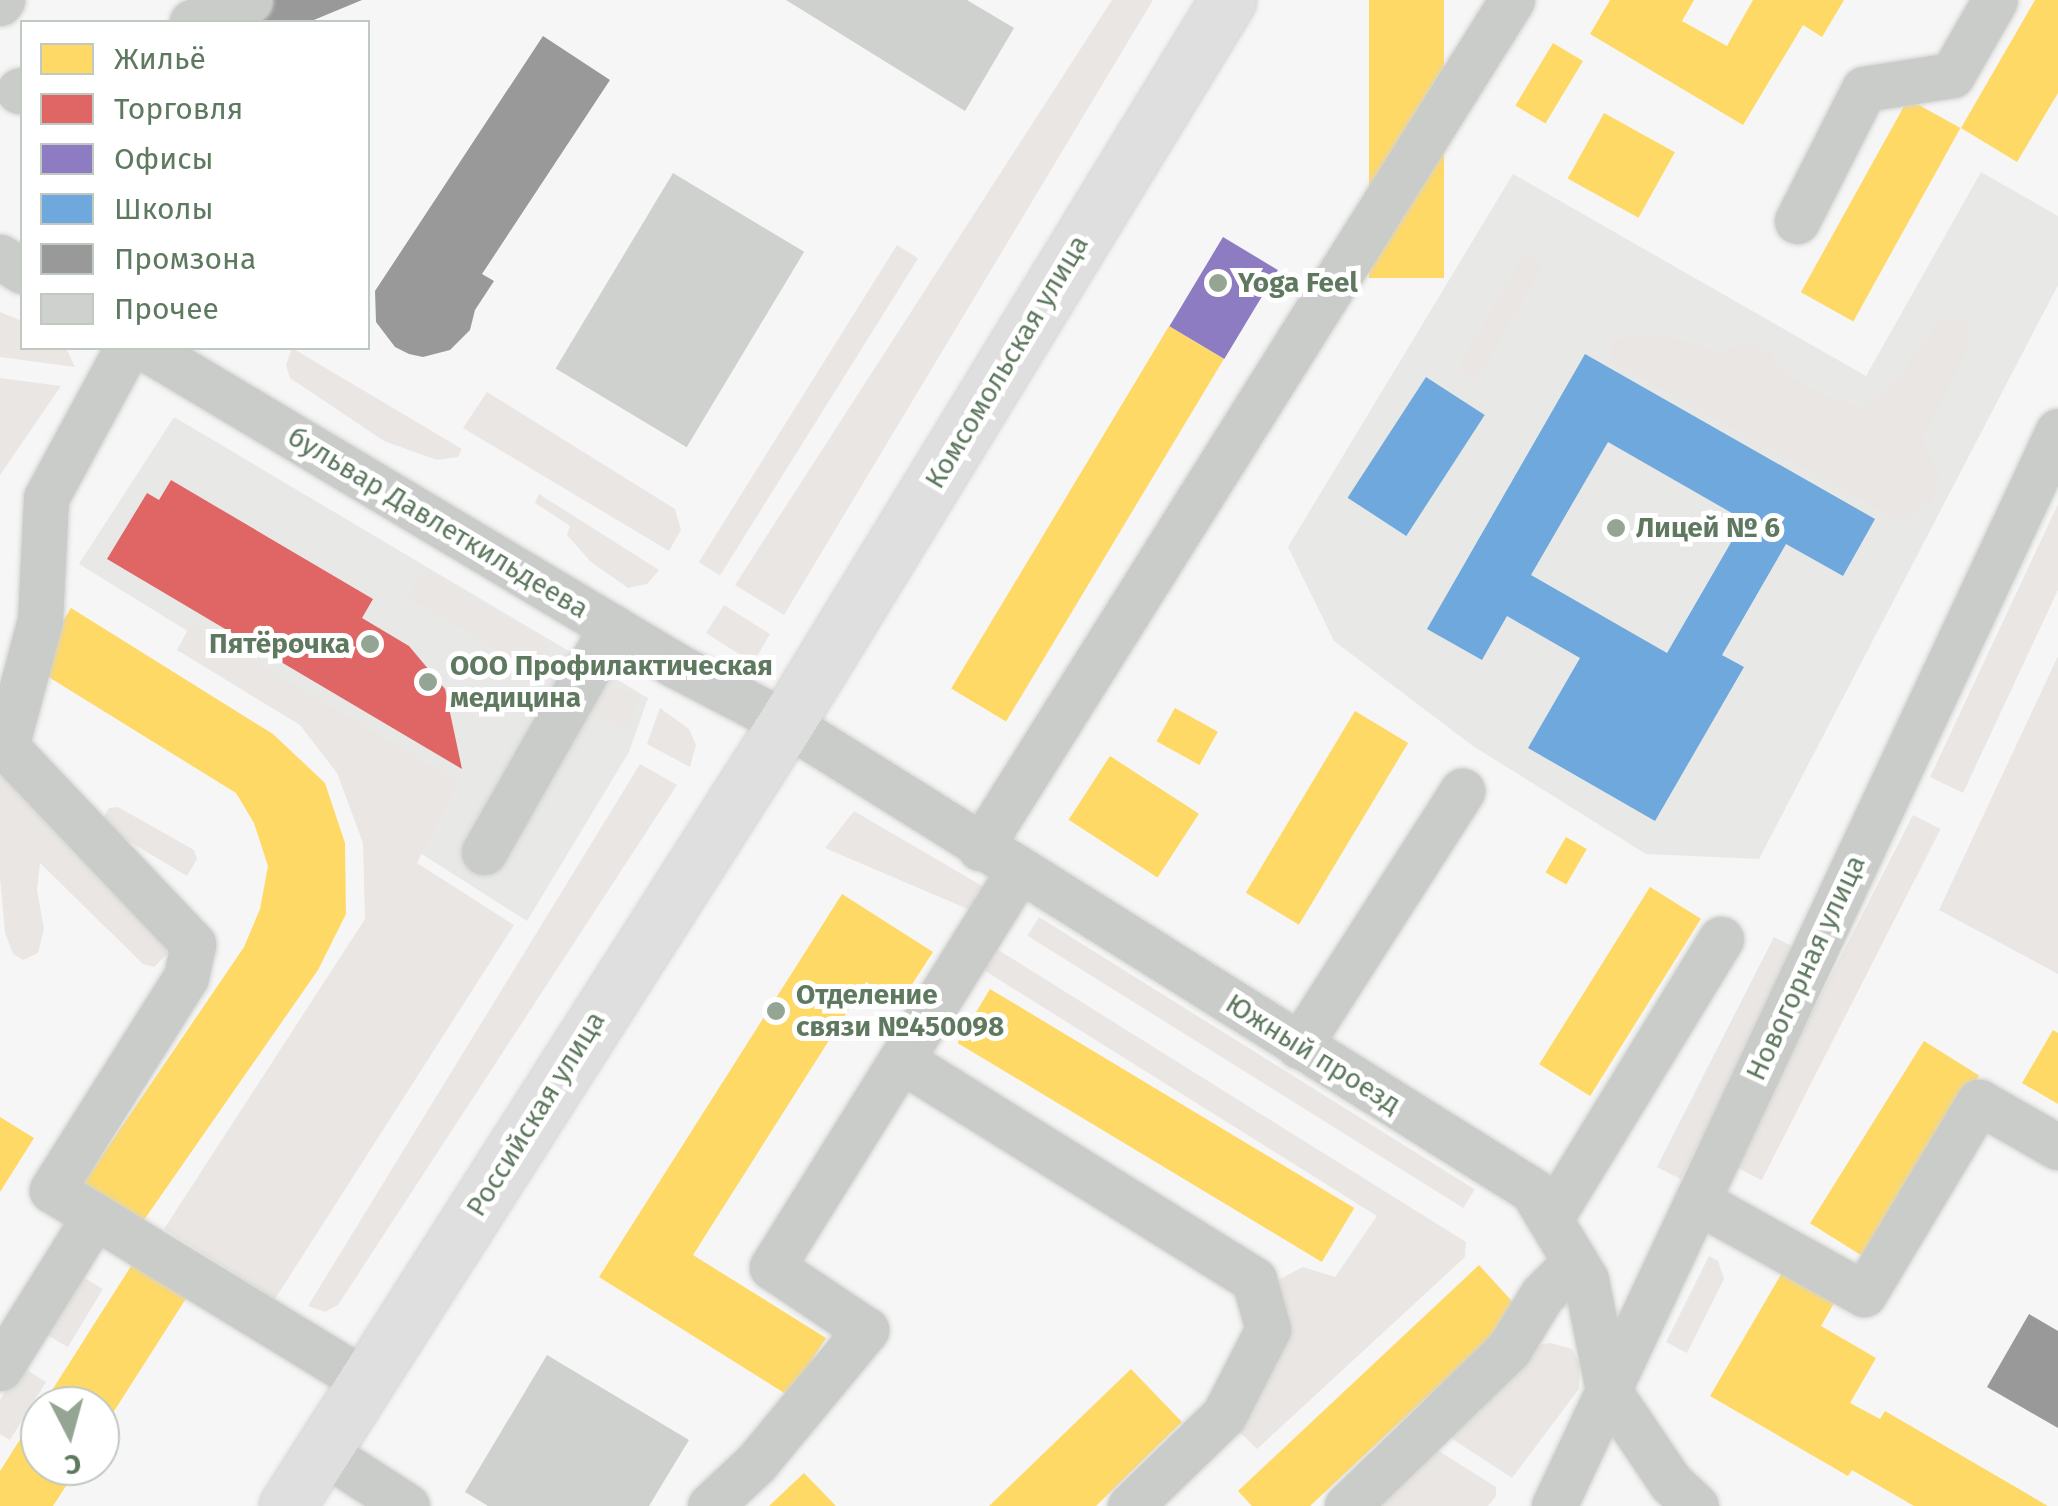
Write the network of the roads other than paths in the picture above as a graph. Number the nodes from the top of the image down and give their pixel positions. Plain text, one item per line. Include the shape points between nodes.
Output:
1 (249, 0) edge
2 (1228, 0) edge
3 (1512, 0) edge
4 (1995, 0) edge
5 (197, 20) edge
6 (1798, 221) dead end
7 (126, 350) edge
8 (148, 350) edge
9 (2058, 431) edge
10 (612, 627) junction
11 (786, 724) junction
12 (1462, 791) dead end
13 (980, 848) junction
14 (484, 852) dead end
15 (1018, 872) junction
16 (1721, 939) dead end
17 (1299, 1046) junction
18 (900, 1060) junction
19 (2058, 1147) edge
20 (1697, 1201) junction
21 (95, 1216) junction
22 (1550, 1219) junction
23 (1575, 1262) junction
24 (0, 1368) edge
25 (366, 1382) junction
26 (1608, 1390) junction
27 (322, 1451) junction
28 (1151, 1500) edge
29 (287, 1506) edge
30 (407, 1506) edge
31 (710, 1506) edge
32 (1347, 1506) edge
33 (1554, 1506) edge
34 (1696, 1506) edge

1 - 5 street
2 - 11 main road, Комсомольская улица
3 - 13 street
4 - 6 street via 1952,76 1864,90
7 - 21 street via 46,498 40,620 6,747 193,944 186,978 52,1190
8 - 10 street, бульвар Давлеткильдеева
9 - 20 street, Новогорная улица
10 - 11 street, бульвар Давлеткильдеева
10 - 14 street
11 - 13 street, Южный проезд
11 - 25 main road, Российская улица
12 - 17 street
13 - 15 street, Южный проезд
15 - 17 street, Южный проезд
15 - 18 street
16 - 22 street
17 - 22 street, Южный проезд via 1532,1190
18 - 28 street via 1254,1280 1268,1329 1224,1415
18 - 31 street via 772,1267 866,1330 756,1463
19 - 20 street via 1979,1102 1864,1294
20 - 26 street, Новогорная улица
21 - 24 street
21 - 25 street
22 - 23 street, Южный проезд
23 - 26 street, Южный проезд via 1586,1280
23 - 32 street via 1542,1295 1510,1349
25 - 27 main road, Российская улица
26 - 33 street, Новогорная улица
26 - 34 street, Южный проезд via 1672,1484
27 - 29 main road, Российская улица
27 - 30 street

